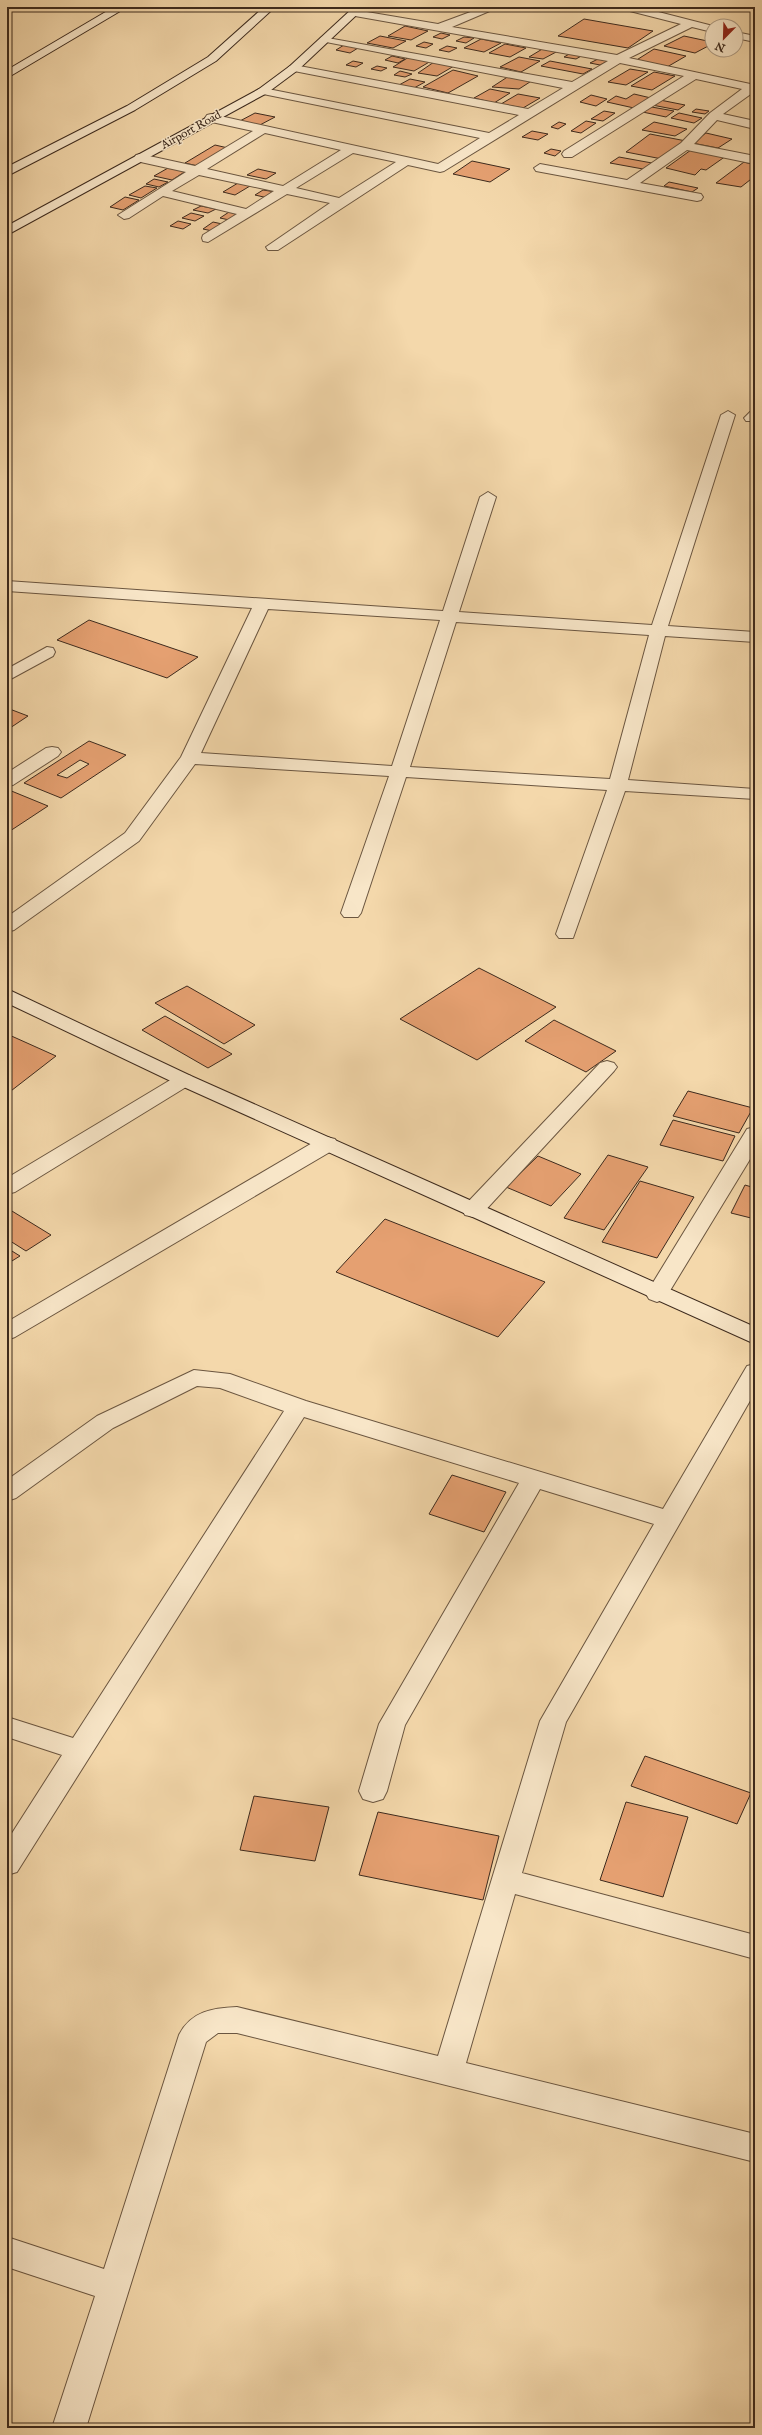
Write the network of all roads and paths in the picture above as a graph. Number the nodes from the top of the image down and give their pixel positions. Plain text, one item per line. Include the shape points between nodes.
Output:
1 (122, 7) edge
2 (270, 7) edge
3 (494, 7) edge
4 (626, 7) edge
5 (747, 7) edge
6 (755, 9) edge
7 (357, 10) edge
8 (690, 24) junction
9 (704, 27) edge
10 (440, 28) junction
11 (744, 37) edge
12 (326, 39) junction
13 (755, 39) edge
14 (618, 59) junction
15 (294, 68) junction
16 (7, 75) edge
17 (694, 75) junction
18 (572, 86) junction
19 (753, 88) edge
20 (262, 91) junction
21 (529, 113) junction
22 (714, 116) junction
23 (211, 118) junction
24 (755, 125) edge
25 (264, 129) junction
26 (491, 137) junction
27 (685, 146) junction
28 (351, 149) junction
29 (568, 154) dead end
30 (140, 158) junction
31 (755, 160) edge
32 (406, 161) junction
33 (540, 168) dead end
34 (196, 171) junction
35 (7, 172) edge
36 (628, 185) junction
37 (287, 190) junction
38 (161, 192) junction
39 (697, 197) dead end
40 (341, 202) junction
41 (248, 212) junction
42 (124, 215) dead end
43 (7, 231) edge
44 (208, 238) dead end
45 (273, 247) dead end
46 (728, 415) dead end
47 (488, 497) dead end
48 (7, 586) edge
49 (262, 604) junction
50 (449, 615) junction
51 (658, 631) junction
52 (755, 637) edge
53 (47, 652) dead end
54 (7, 676) edge
55 (52, 752) dead end
56 (190, 758) junction
57 (399, 772) junction
58 (7, 781) edge
59 (616, 787) junction
60 (755, 794) edge
61 (351, 913) dead end
62 (7, 926) edge
63 (566, 934) dead end
64 (7, 995) edge
65 (607, 1067) dead end
66 (184, 1080) junction
67 (755, 1134) edge
68 (328, 1144) junction
69 (7, 1187) edge
70 (473, 1210) junction
71 (658, 1294) junction
72 (7, 1332) edge
73 (755, 1336) edge
74 (755, 1372) edge
75 (298, 1407) junction
76 (534, 1478) junction
77 (7, 1492) edge
78 (670, 1520) junction
79 (7, 1727) edge
80 (79, 1750) junction
81 (373, 1791) dead end
82 (7, 1864) edge
83 (506, 1880) junction
84 (755, 1947) edge
85 (448, 2072) junction
86 (755, 2148) edge
87 (7, 2252) edge
88 (113, 2287) junction
89 (69, 2428) edge

1 - 16 street
2 - 35 street via 212,59 131,108
3 - 10 street
4 - 8 street
5 - 6 street
7 - 10 street
7 - 12 street, Airport Road
8 - 9 street
8 - 14 street
10 - 14 street
11 - 13 street
12 - 15 street, Airport Road
12 - 18 street
14 - 17 street
14 - 18 street
15 - 20 street, Airport Road
15 - 21 street
17 - 19 street
17 - 29 street
18 - 21 street
19 - 22 street
20 - 23 street, Airport Road
20 - 26 street
21 - 26 street
22 - 24 street
22 - 27 street
23 - 25 street
23 - 30 street, Airport Road
25 - 28 street
25 - 34 street
26 - 32 street via 440,168
27 - 31 street
27 - 36 street
28 - 32 street
28 - 37 street
30 - 34 street
30 - 43 street, Airport Road
32 - 40 street
33 - 36 street
34 - 37 street
34 - 38 street
36 - 39 street
37 - 40 street
37 - 41 street
38 - 41 street
38 - 42 street
40 - 45 street
41 - 44 street
46 - 51 street
47 - 50 street
48 - 49 street
49 - 50 street
49 - 56 street
50 - 51 street
50 - 57 street
51 - 52 street
51 - 59 street
53 - 54 street
55 - 58 street
56 - 57 street
56 - 62 street via 132,837
57 - 59 street
57 - 61 street
59 - 60 street
59 - 63 street
64 - 66 street
65 - 70 street
66 - 68 street
66 - 69 street
67 - 71 street
68 - 70 street
68 - 72 street
70 - 71 street
71 - 73 street
74 - 78 street
75 - 76 street
75 - 77 street via 222,1380 194,1378 106,1422
75 - 80 street
76 - 78 street
76 - 81 street via 392,1724
78 - 83 street via 553,1721
79 - 80 street
80 - 82 street
83 - 84 street
83 - 85 street
85 - 86 street
85 - 88 street via 237,2020 212,2021 194,2034
87 - 88 street
88 - 89 street

